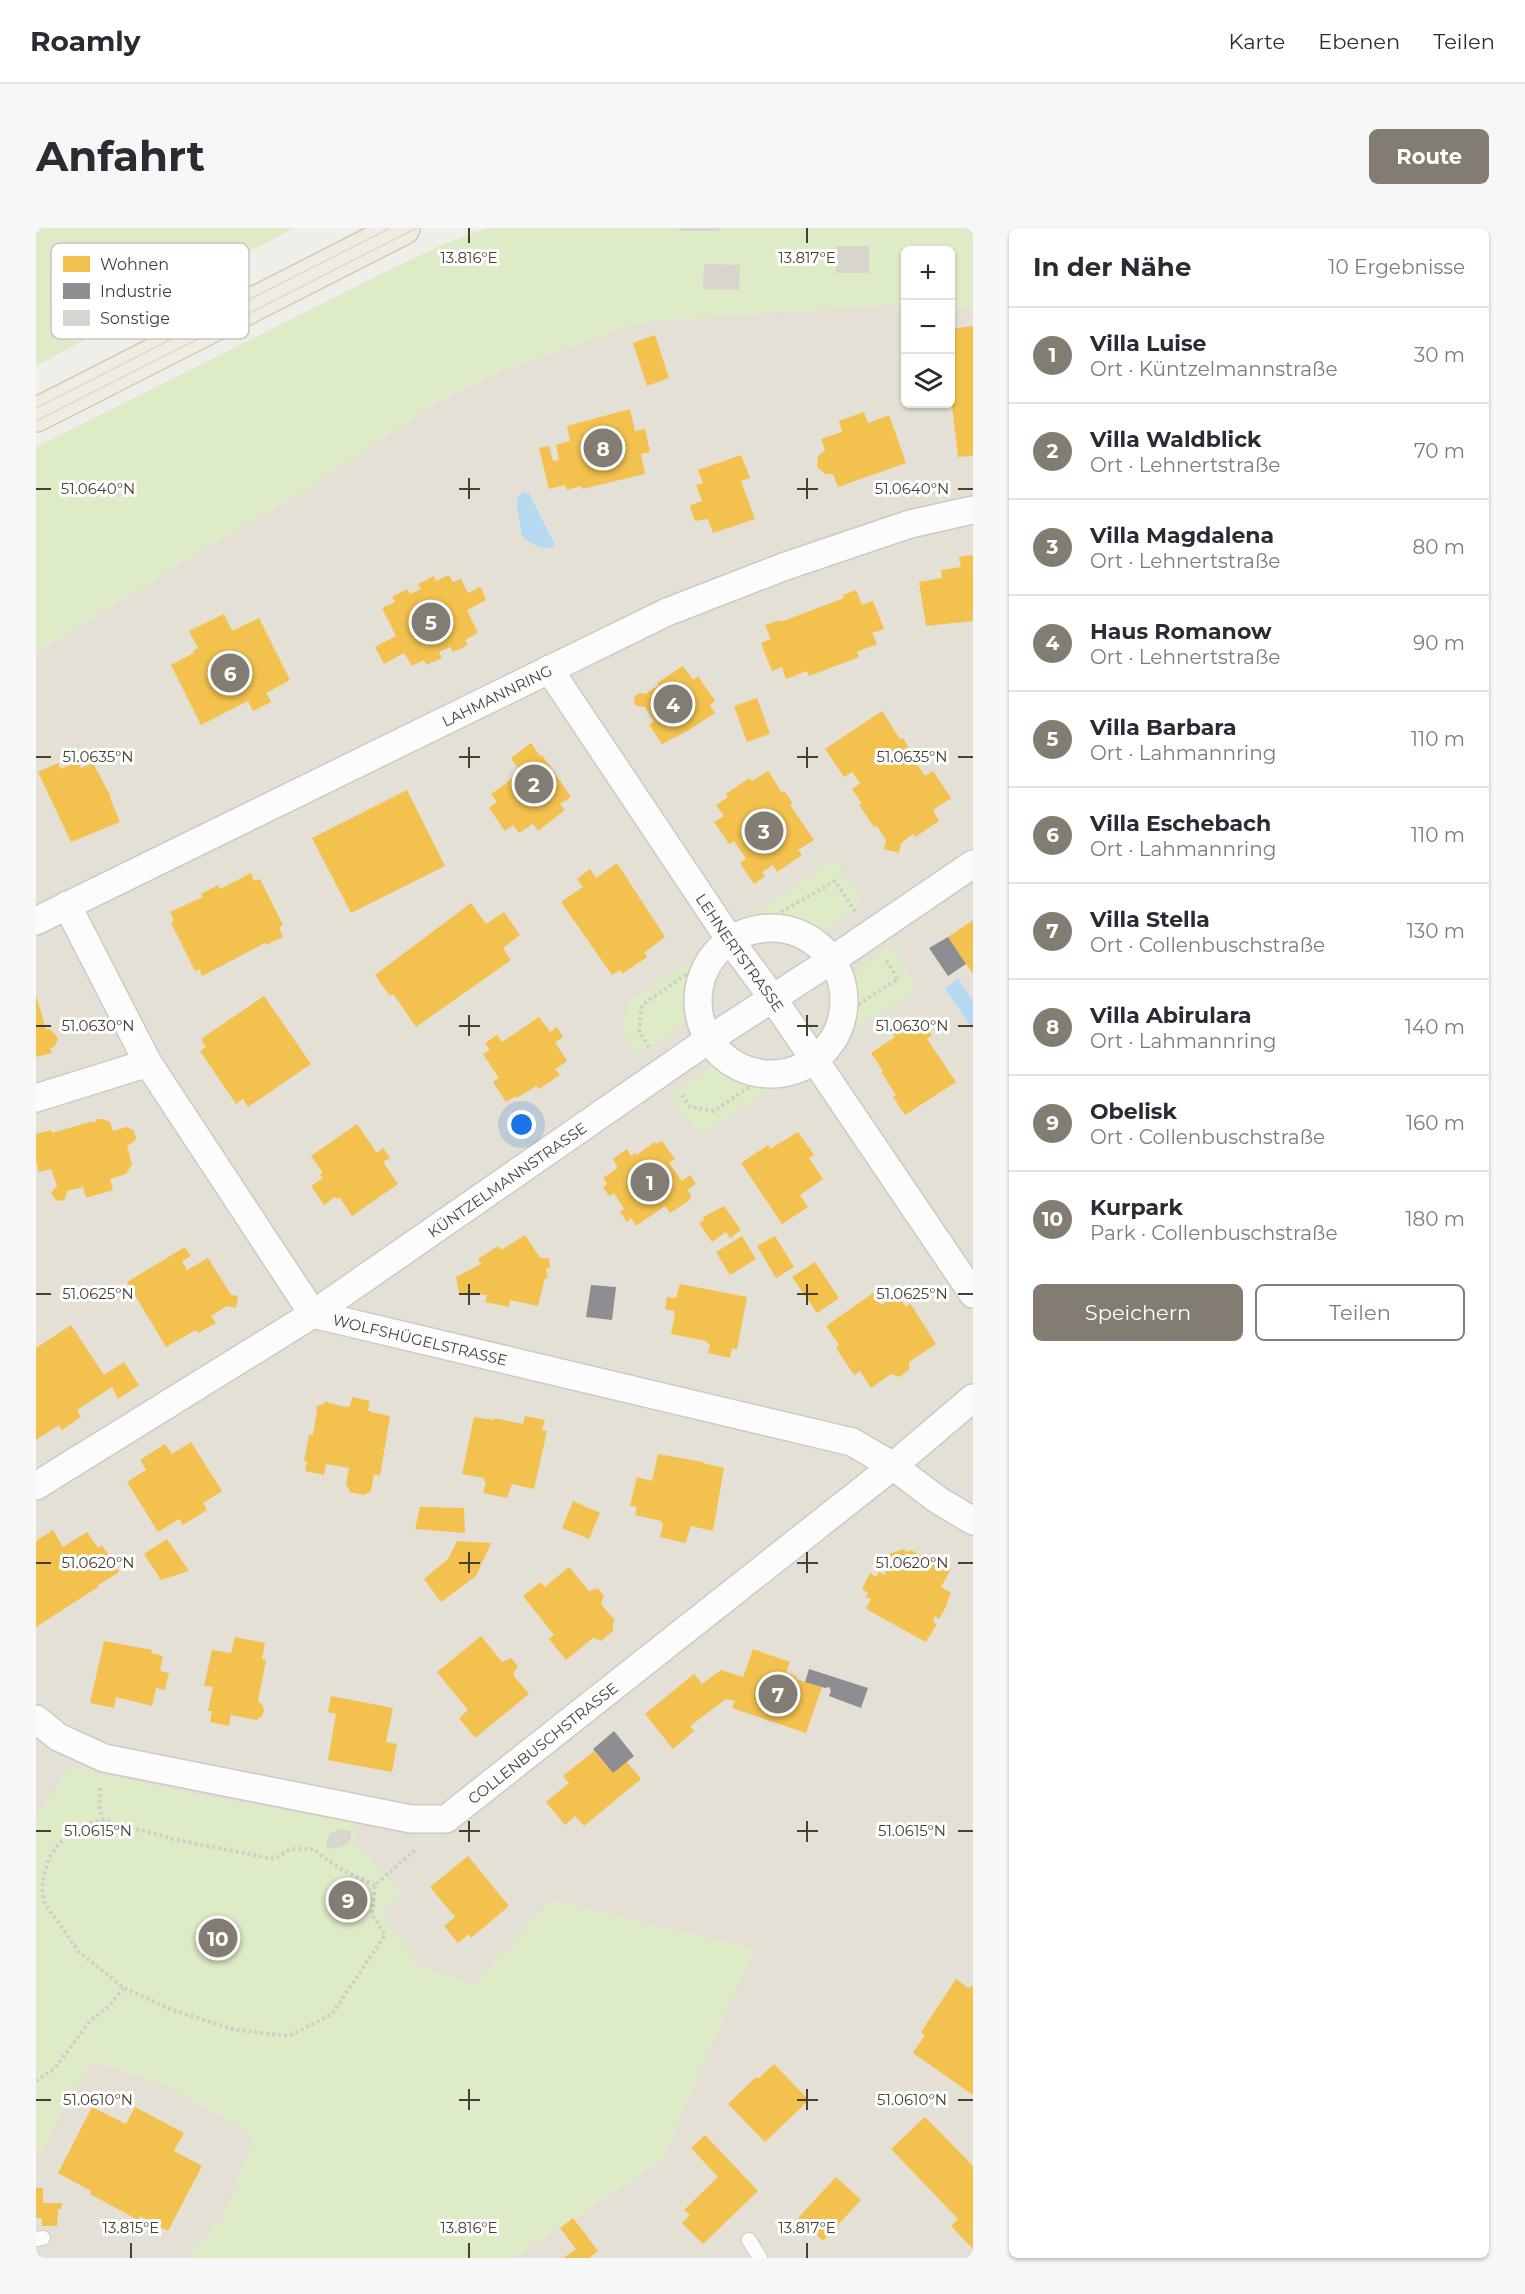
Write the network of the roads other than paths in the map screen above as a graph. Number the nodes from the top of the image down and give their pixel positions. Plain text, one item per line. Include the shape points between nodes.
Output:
1 (403, 228) edge
2 (249, 306) edge
3 (185, 339) edge
4 (36, 415) edge
5 (973, 510) edge
6 (549, 669) junction
7 (973, 864) edge
8 (67, 905) junction
9 (36, 921) edge
10 (730, 943) junction
11 (832, 960) junction
12 (772, 997) junction
13 (708, 1040) junction
14 (814, 1060) junction
15 (148, 1063) junction
16 (36, 1098) edge
17 (973, 1294) edge
18 (313, 1314) junction
19 (973, 1398) edge
20 (893, 1466) junction
21 (36, 1486) edge
22 (973, 1521) edge
23 (36, 1719) edge
24 (749, 2240) dead end
25 (760, 2258) edge

1 - 2 main road
3 - 4 main road
5 - 6 street, LAHMANNRING via 910,524 783,567 667,612
6 - 8 street, LAHMANNRING
6 - 10 street, LEHNERTSTRASSE
7 - 11 street, KÜNTZELMANNSTRASSE
8 - 9 street, LAHMANNRING
8 - 15 street, WOLFSHÜGELSTRASSE
10 - 11 street via 765,928 785,929 803,935
10 - 12 street, LEHNERTSTRASSE
10 - 13 street via 702,975 699,1019
11 - 12 street, KÜNTZELMANNSTRASSE
11 - 14 street via 843,986 843,1014 833,1040
12 - 13 street, KÜNTZELMANNSTRASSE
12 - 14 street, LEHNERTSTRASSE
13 - 14 street via 724,1058 745,1070 769,1074 793,1071
13 - 18 street, KÜNTZELMANNSTRASSE
14 - 17 street, LEHNERTSTRASSE
15 - 16 street
15 - 18 street, WOLFSHÜGELSTRASSE
18 - 20 street, WOLFSHÜGELSTRASSE via 852,1442
18 - 21 street, KÜNTZELMANNSTRASSE
19 - 20 street, COLLENBUSCHSTRASSE
20 - 22 street, WOLFSHÜGELSTRASSE
20 - 23 street, COLLENBUSCHSTRASSE via 446,1819 411,1819 104,1758 58,1737
24 - 25 lane

